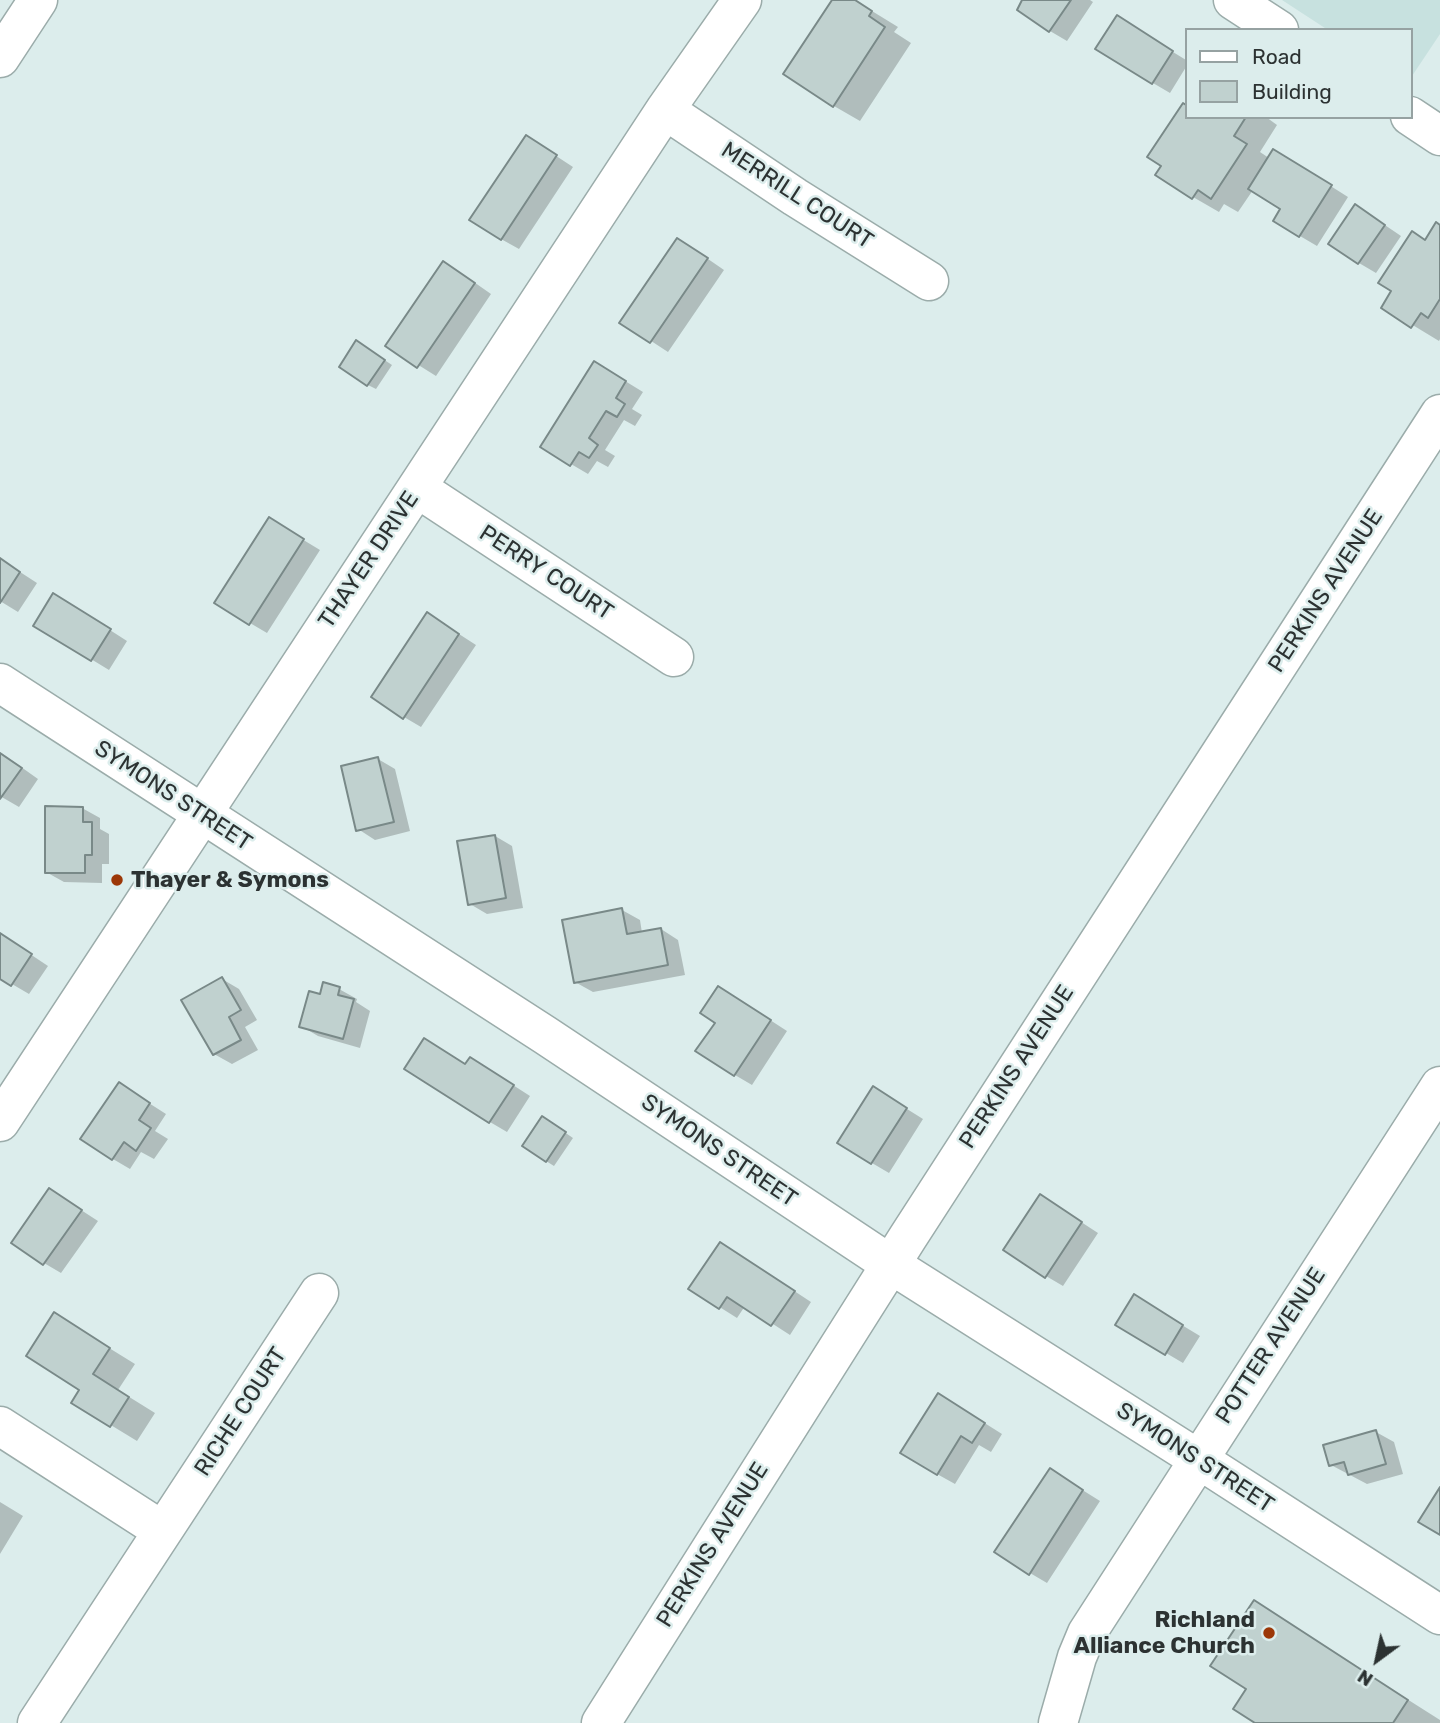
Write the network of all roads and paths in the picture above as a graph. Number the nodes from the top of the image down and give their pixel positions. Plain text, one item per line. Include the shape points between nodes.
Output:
1 (38, 0) edge
2 (742, 0) edge
3 (1233, 0) edge
4 (1276, 28) edge
5 (0, 58) edge
6 (665, 110) junction
7 (1412, 117) edge
8 (1440, 136) edge
9 (929, 281) dead end
10 (1440, 414) edge
11 (417, 488) junction
12 (674, 657) dead end
13 (0, 683) edge
14 (201, 814) junction
15 (1440, 1086) edge
16 (0, 1122) edge
17 (890, 1265) junction
18 (319, 1293) dead end
19 (0, 1426) edge
20 (1198, 1459) junction
21 (163, 1531) junction
22 (1440, 1615) edge
23 (37, 1723) edge
24 (601, 1723) edge
25 (1058, 1723) edge

1 - 5 street
2 - 6 street, THAYER DRIVE
3 - 4 street
6 - 9 street, MERRILL COURT
6 - 11 street, THAYER DRIVE
7 - 8 street
10 - 17 street, PERKINS AVENUE
11 - 12 street, PERRY COURT
11 - 14 street, THAYER DRIVE
13 - 14 street, SYMONS STREET
14 - 16 street, THAYER DRIVE
14 - 17 street, SYMONS STREET
15 - 20 street, POTTER AVENUE
17 - 20 street, SYMONS STREET
17 - 24 street, PERKINS AVENUE
18 - 21 street, RICHE COURT
19 - 21 street
20 - 22 street, SYMONS STREET
20 - 25 street, POTTER AVENUE via 1087,1633
21 - 23 street, RICHE COURT

